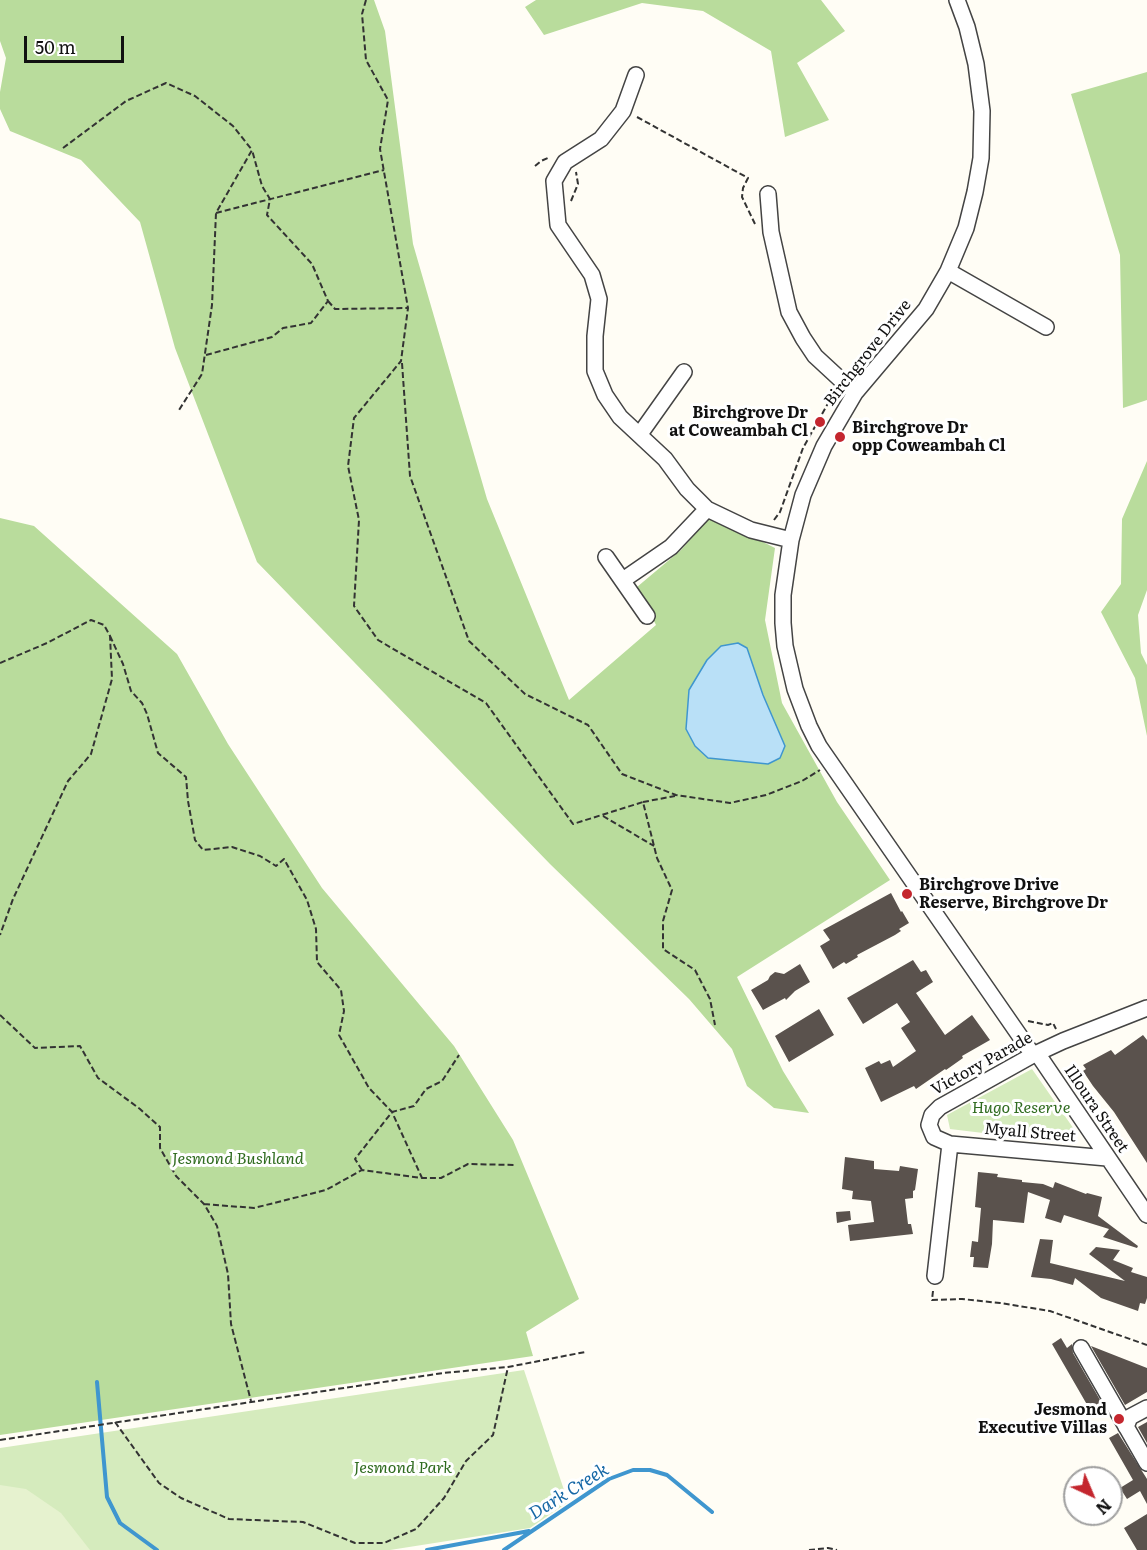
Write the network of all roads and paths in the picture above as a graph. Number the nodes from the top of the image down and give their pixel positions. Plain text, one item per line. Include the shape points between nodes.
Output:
1 (366, 0) edge
2 (957, 0) edge
3 (636, 75) dead end
4 (634, 115) dead end
5 (63, 148) dead end
6 (252, 150) junction
7 (567, 161) junction
8 (535, 166) dead end
9 (384, 170) junction
10 (748, 178) dead end
11 (768, 194) dead end
12 (270, 200) junction
13 (568, 209) dead end
14 (216, 213) junction
15 (948, 271) junction
16 (328, 301) junction
17 (408, 308) junction
18 (1046, 327) dead end
19 (205, 355) junction
20 (401, 361) junction
21 (684, 372) dead end
22 (831, 387) dead end
23 (855, 393) junction
24 (179, 410) dead end
25 (640, 434) junction
26 (707, 509) junction
27 (770, 522) dead end
28 (791, 540) junction
29 (606, 556) dead end
30 (623, 580) junction
31 (647, 616) dead end
32 (110, 636) junction
33 (0, 663) edge
34 (831, 764) junction
35 (675, 795) junction
36 (643, 802) junction
37 (603, 816) junction
38 (654, 846) junction
39 (0, 935) edge
40 (1147, 1008) edge
41 (0, 1015) edge
42 (1028, 1021) dead end
43 (715, 1025) dead end
44 (1057, 1030) dead end
45 (1035, 1054) junction
46 (459, 1055) dead end
47 (392, 1112) junction
48 (950, 1144) junction
49 (1107, 1158) junction
50 (516, 1165) dead end
51 (362, 1170) junction
52 (423, 1178) junction
53 (204, 1204) junction
54 (1147, 1215) edge
55 (935, 1276) dead end
56 (932, 1300) dead end
57 (1147, 1345) edge
58 (1081, 1348) dead end
59 (585, 1352) dead end
60 (508, 1367) junction
61 (251, 1401) junction
62 (1147, 1408) edge
63 (115, 1422) junction
64 (1126, 1427) junction
65 (0, 1440) edge
66 (1147, 1462) edge
67 (355, 1543) junction
68 (357, 1550) edge
69 (809, 1550) edge
70 (837, 1550) edge

1 - 9 path via 362,14 366,60 388,100 380,149
2 - 15 street, Birchgrove Drive via 976,64 982,135 975,192 966,228
3 - 7 street via 623,111 601,139
4 - 10 path
5 - 6 path via 126,101 166,83 195,96 233,126
6 - 12 path
6 - 14 path
7 - 8 path via 557,156
7 - 13 path via 574,167 578,183
7 - 25 street via 555,182 558,225 592,275 599,299 595,371 620,417
9 - 12 path
9 - 17 path
11 - 23 street via 771,232 789,312 815,356
12 - 14 path
12 - 16 path via 267,215 312,264
14 - 19 path via 212,304
15 - 18 street
15 - 23 street, Birchgrove Drive via 926,309
16 - 17 path via 335,309
16 - 19 path via 310,323 283,327 272,337
17 - 20 path
19 - 24 path via 202,374
20 - 35 path via 410,476 469,641 525,694 588,725 622,774
20 - 37 path via 354,418 348,466 359,520 354,606 378,640 486,703 573,824
21 - 25 street
22 - 27 path via 831,398 803,448 778,517
23 - 28 street, Birchgrove Drive via 824,446 803,495
25 - 26 street
26 - 28 street via 751,530
26 - 30 street via 671,547
28 - 34 street, Birchgrove Drive via 783,595 785,646 802,710
29 - 30 street
30 - 31 street
32 - 33 path via 104,625 91,620
32 - 39 path via 112,679 91,754 68,781
32 - 47 path via 131,691 147,714 158,753 186,777 195,840 203,850 232,847 276,866 284,859 307,900 316,929 318,962 341,990 344,1011 339,1035 369,1088
34 - 35 path via 802,781 730,803
34 - 45 street, Birchgrove Drive
35 - 36 path
36 - 37 path
36 - 38 path
37 - 38 path
38 - 43 path via 672,890 663,921 663,949 695,970 710,999
40 - 45 street, Victory Parade
41 - 53 path via 35,1048 80,1046 98,1078 160,1127 160,1148 176,1176
42 - 44 path via 1053,1023
45 - 48 street, Victory Parade via 935,1111 930,1120 931,1132 938,1140
45 - 49 street, Illoura Street
46 - 47 path via 442,1081 426,1089 414,1106
47 - 51 path via 355,1159
47 - 52 path
48 - 49 street, Myall Street
48 - 55 street
49 - 54 street, Illoura Street
50 - 52 path via 468,1164 441,1178
51 - 52 path
51 - 53 path via 326,1190 254,1208
53 - 61 path via 217,1226 228,1274 231,1324
56 - 57 path via 962,1299 1050,1311
58 - 64 street
59 - 60 path
60 - 61 path
60 - 67 path via 493,1436 466,1461 444,1498 416,1528 384,1542
61 - 63 path
62 - 64 street via 1130,1417
63 - 65 path
63 - 67 path via 159,1483 181,1498 229,1520 303,1522
64 - 66 street
67 - 68 path
69 - 70 path

